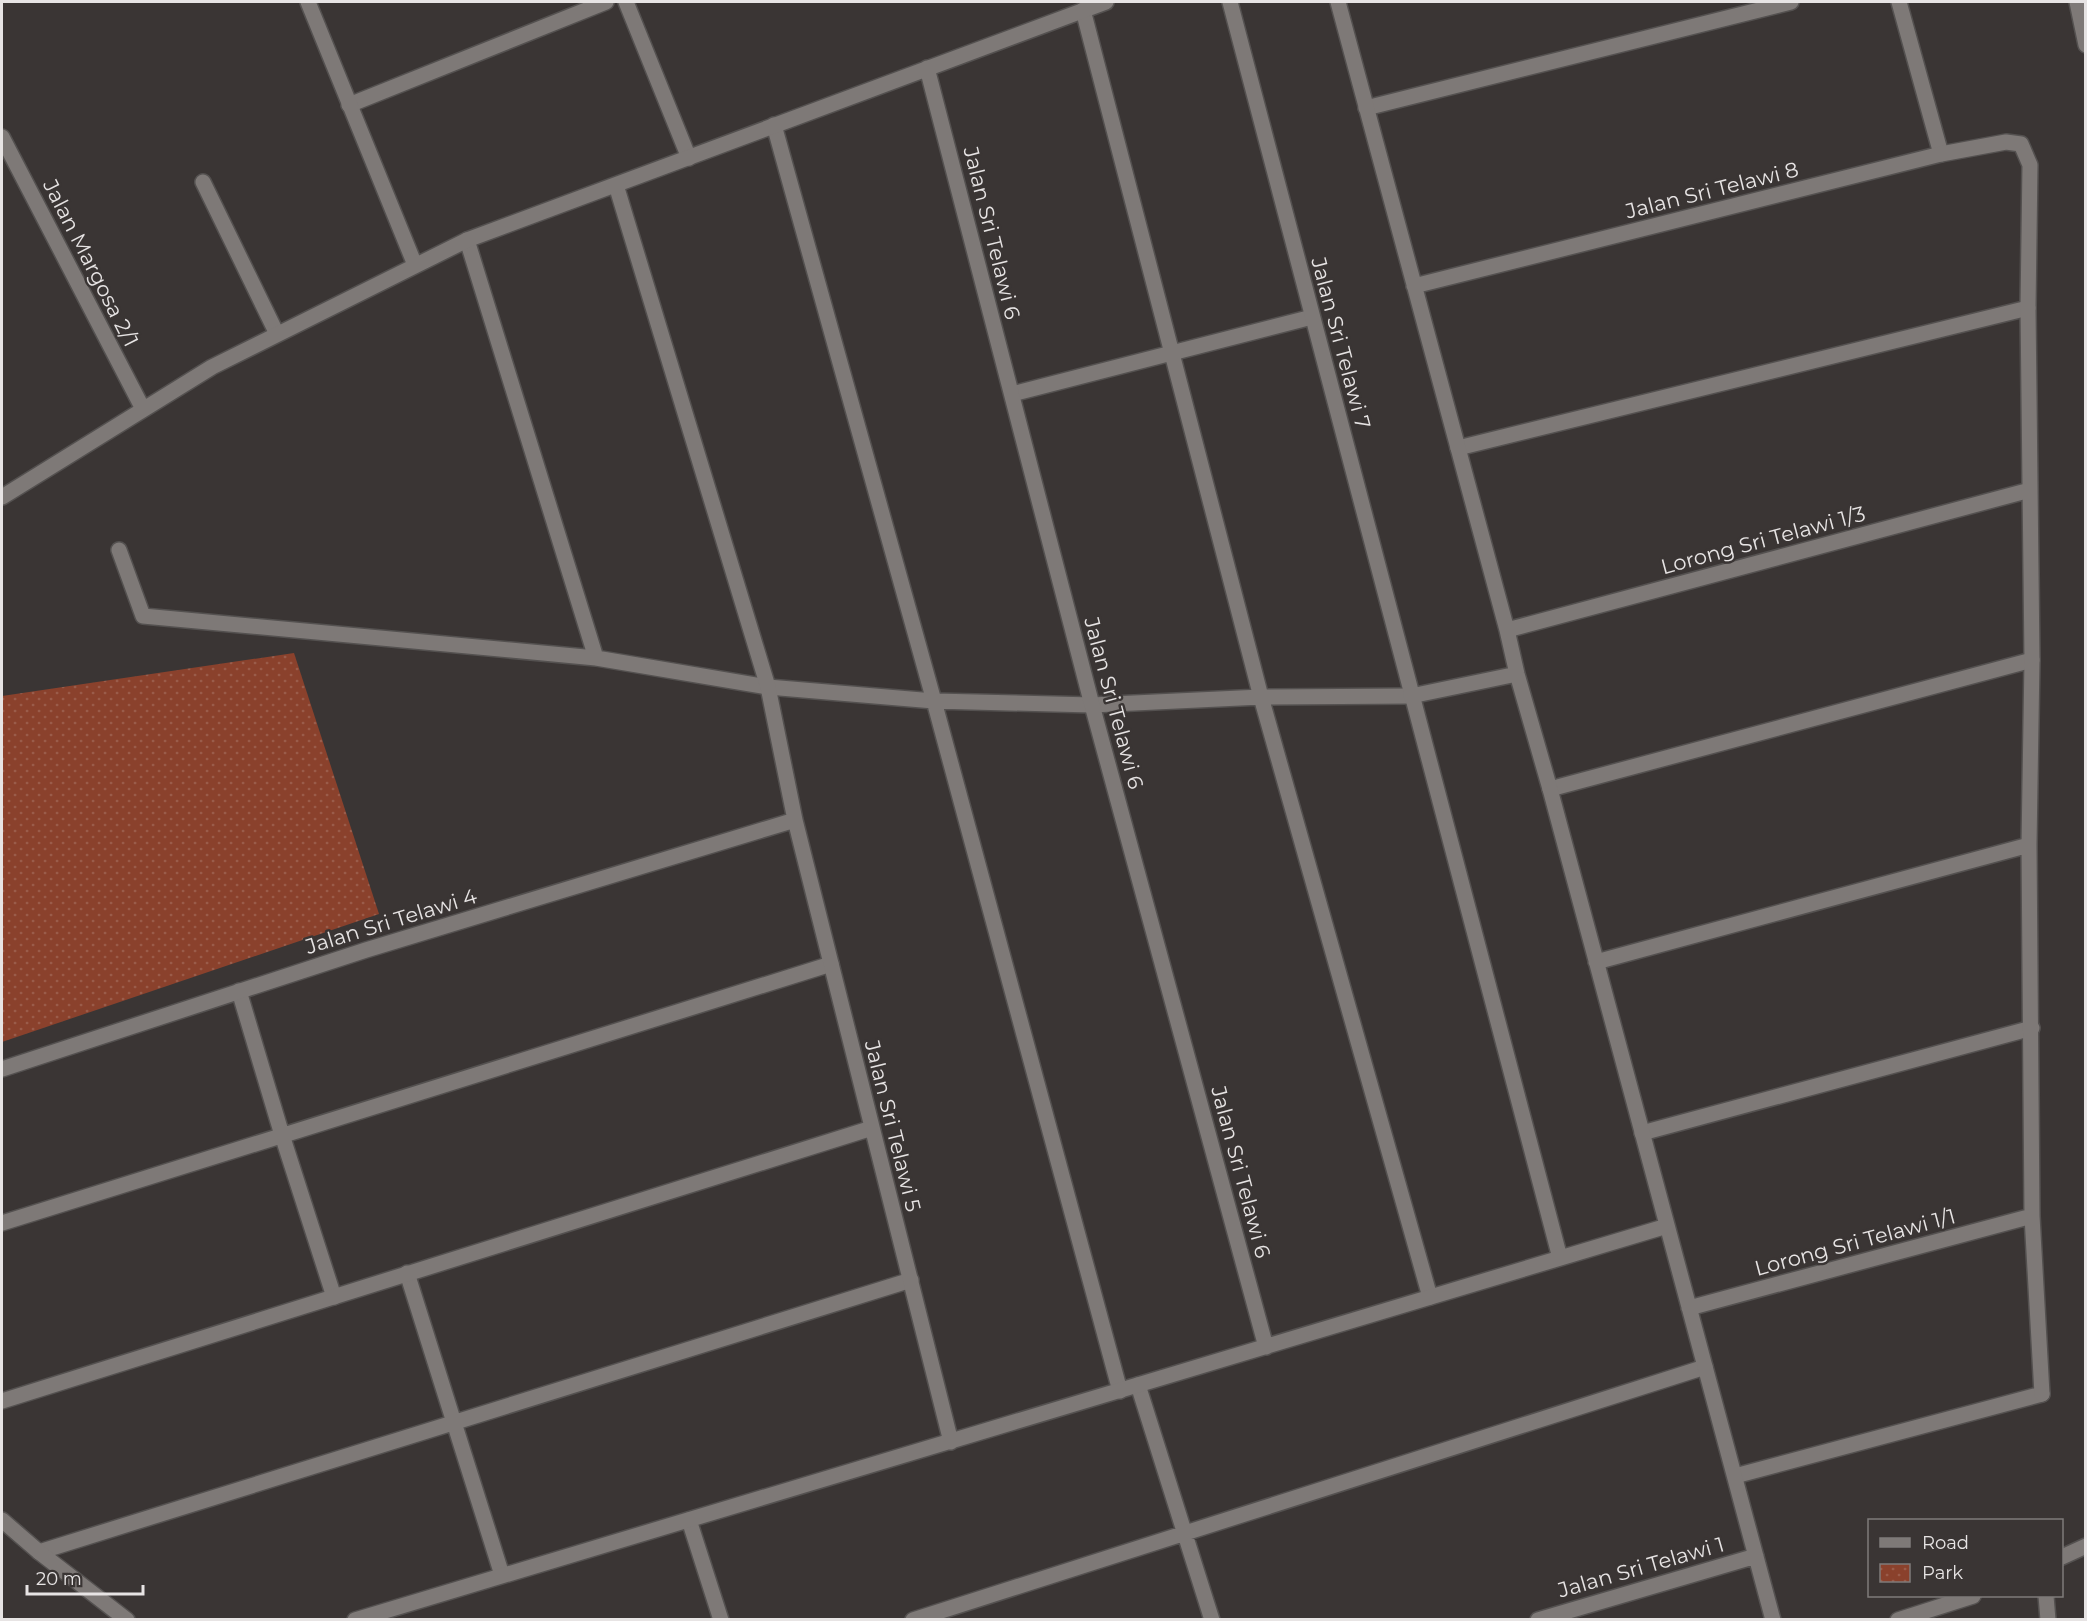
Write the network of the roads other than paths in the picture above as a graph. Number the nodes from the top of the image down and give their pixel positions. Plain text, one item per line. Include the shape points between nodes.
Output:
1 (308, 2) edge
2 (606, 2) edge
3 (626, 2) edge
4 (1106, 2) edge
5 (1230, 2) edge
6 (1338, 2) edge
7 (1791, 2) edge
8 (1899, 2) edge
9 (2078, 2) edge
10 (1083, 10) junction
11 (2085, 45) edge
12 (927, 68) junction
13 (348, 105) junction
14 (1366, 108) junction
15 (774, 125) junction
16 (2, 136) edge
17 (1941, 154) junction
18 (689, 158) junction
19 (203, 182) dead end
20 (616, 185) junction
21 (467, 240) junction
22 (415, 265) junction
23 (1414, 286) junction
24 (2028, 308) junction
25 (1312, 317) junction
26 (277, 334) junction
27 (1172, 353) junction
28 (1012, 394) junction
29 (142, 409) junction
30 (1458, 448) junction
31 (2030, 490) junction
32 (2, 496) edge
33 (119, 550) dead end
34 (1507, 630) junction
35 (596, 658) junction
36 (2032, 660) junction
37 (1517, 675) junction
38 (768, 687) junction
39 (1411, 696) junction
40 (1261, 697) junction
41 (934, 701) junction
42 (1092, 705) junction
43 (1550, 789) junction
44 (795, 820) junction
45 (2030, 845) junction
46 (1596, 962) junction
47 (831, 964) junction
48 (239, 991) junction
49 (2032, 1028) junction
50 (2, 1069) edge
51 (872, 1128) junction
52 (1642, 1133) junction
53 (282, 1134) junction
54 (2032, 1216) junction
55 (2, 1223) edge
56 (1667, 1226) junction
57 (1560, 1258) junction
58 (407, 1274) junction
59 (911, 1280) junction
60 (334, 1297) junction
61 (1430, 1297) junction
62 (1689, 1308) junction
63 (1266, 1347) junction
64 (1705, 1367) junction
65 (1138, 1385) junction
66 (1120, 1391) junction
67 (2, 1401) edge
68 (454, 1423) junction
69 (951, 1442) junction
70 (1735, 1476) junction
71 (2, 1520) edge
72 (690, 1520) junction
73 (1185, 1533) junction
74 (2085, 1546) edge
75 (39, 1552) junction
76 (1756, 1556) junction
77 (2063, 1556) edge
78 (502, 1575) junction
79 (1970, 1597) edge
80 (2046, 1597) edge
81 (127, 1620) edge
82 (355, 1620) edge
83 (721, 1620) edge
84 (913, 1620) edge
85 (1212, 1620) edge
86 (1538, 1620) edge
87 (1773, 1620) edge
88 (1898, 1620) edge
89 (2048, 1620) edge

1 - 13 street
2 - 13 street
3 - 18 street
4 - 10 street
5 - 25 street, Jalan Sri Telawi 7
6 - 14 street
7 - 14 street
8 - 17 street
9 - 11 street
10 - 12 street
10 - 27 street
12 - 15 street
12 - 28 street, Jalan Sri Telawi 6
13 - 22 street
14 - 23 street
15 - 18 street
15 - 41 street
16 - 29 street, Jalan Margosa 2/1
17 - 23 street, Jalan Sri Telawi 8
17 - 24 street, Jalan Sri Telawi 8 via 2006,142 2021,144 2030,165
18 - 20 street
19 - 26 street
20 - 21 street
20 - 38 street, Jalan Sri Telawi 5
21 - 22 street
21 - 35 street
22 - 26 street
23 - 30 street
24 - 30 street
24 - 31 street
25 - 27 street
25 - 39 street, Jalan Sri Telawi 7
26 - 29 street via 212,366
27 - 28 street
27 - 40 street
28 - 42 street, Jalan Sri Telawi 6
29 - 32 street
30 - 34 street
31 - 34 street, Lorong Sri Telawi 1/3
31 - 36 street
33 - 35 street via 143,616
34 - 37 street
35 - 38 street
36 - 43 street
36 - 45 street
37 - 39 street
37 - 43 street
38 - 41 street
38 - 44 street, Jalan Sri Telawi 5
39 - 40 street
39 - 57 street, Jalan Sri Telawi 7
40 - 42 street
40 - 61 street
41 - 42 street
41 - 66 street
42 - 63 street, Jalan Sri Telawi 6
43 - 46 street
44 - 47 street, Jalan Sri Telawi 5
44 - 48 street, Jalan Sri Telawi 4
45 - 46 street
45 - 49 street
46 - 52 street
47 - 51 street, Jalan Sri Telawi 5
47 - 53 street
48 - 50 street, Jalan Sri Telawi 4
48 - 53 street
49 - 52 street
49 - 54 street
51 - 58 street
51 - 59 street, Jalan Sri Telawi 5
52 - 56 street
53 - 55 street
53 - 60 street
54 - 62 street, Lorong Sri Telawi 1/1
54 - 70 street via 2042,1394
56 - 57 street
56 - 62 street
57 - 61 street
58 - 60 street
58 - 68 street
59 - 68 street
59 - 69 street, Jalan Sri Telawi 5
60 - 67 street
61 - 63 street
62 - 64 street
63 - 65 street
64 - 70 street
64 - 73 street
65 - 66 street
65 - 73 street
66 - 69 street
68 - 75 street
68 - 78 street
69 - 72 street
70 - 76 street
71 - 75 street
72 - 78 street
72 - 83 street
73 - 84 street
73 - 85 street
74 - 77 street
75 - 81 street
76 - 86 street, Jalan Sri Telawi 1
76 - 87 street
78 - 82 street
79 - 88 street
80 - 89 street

